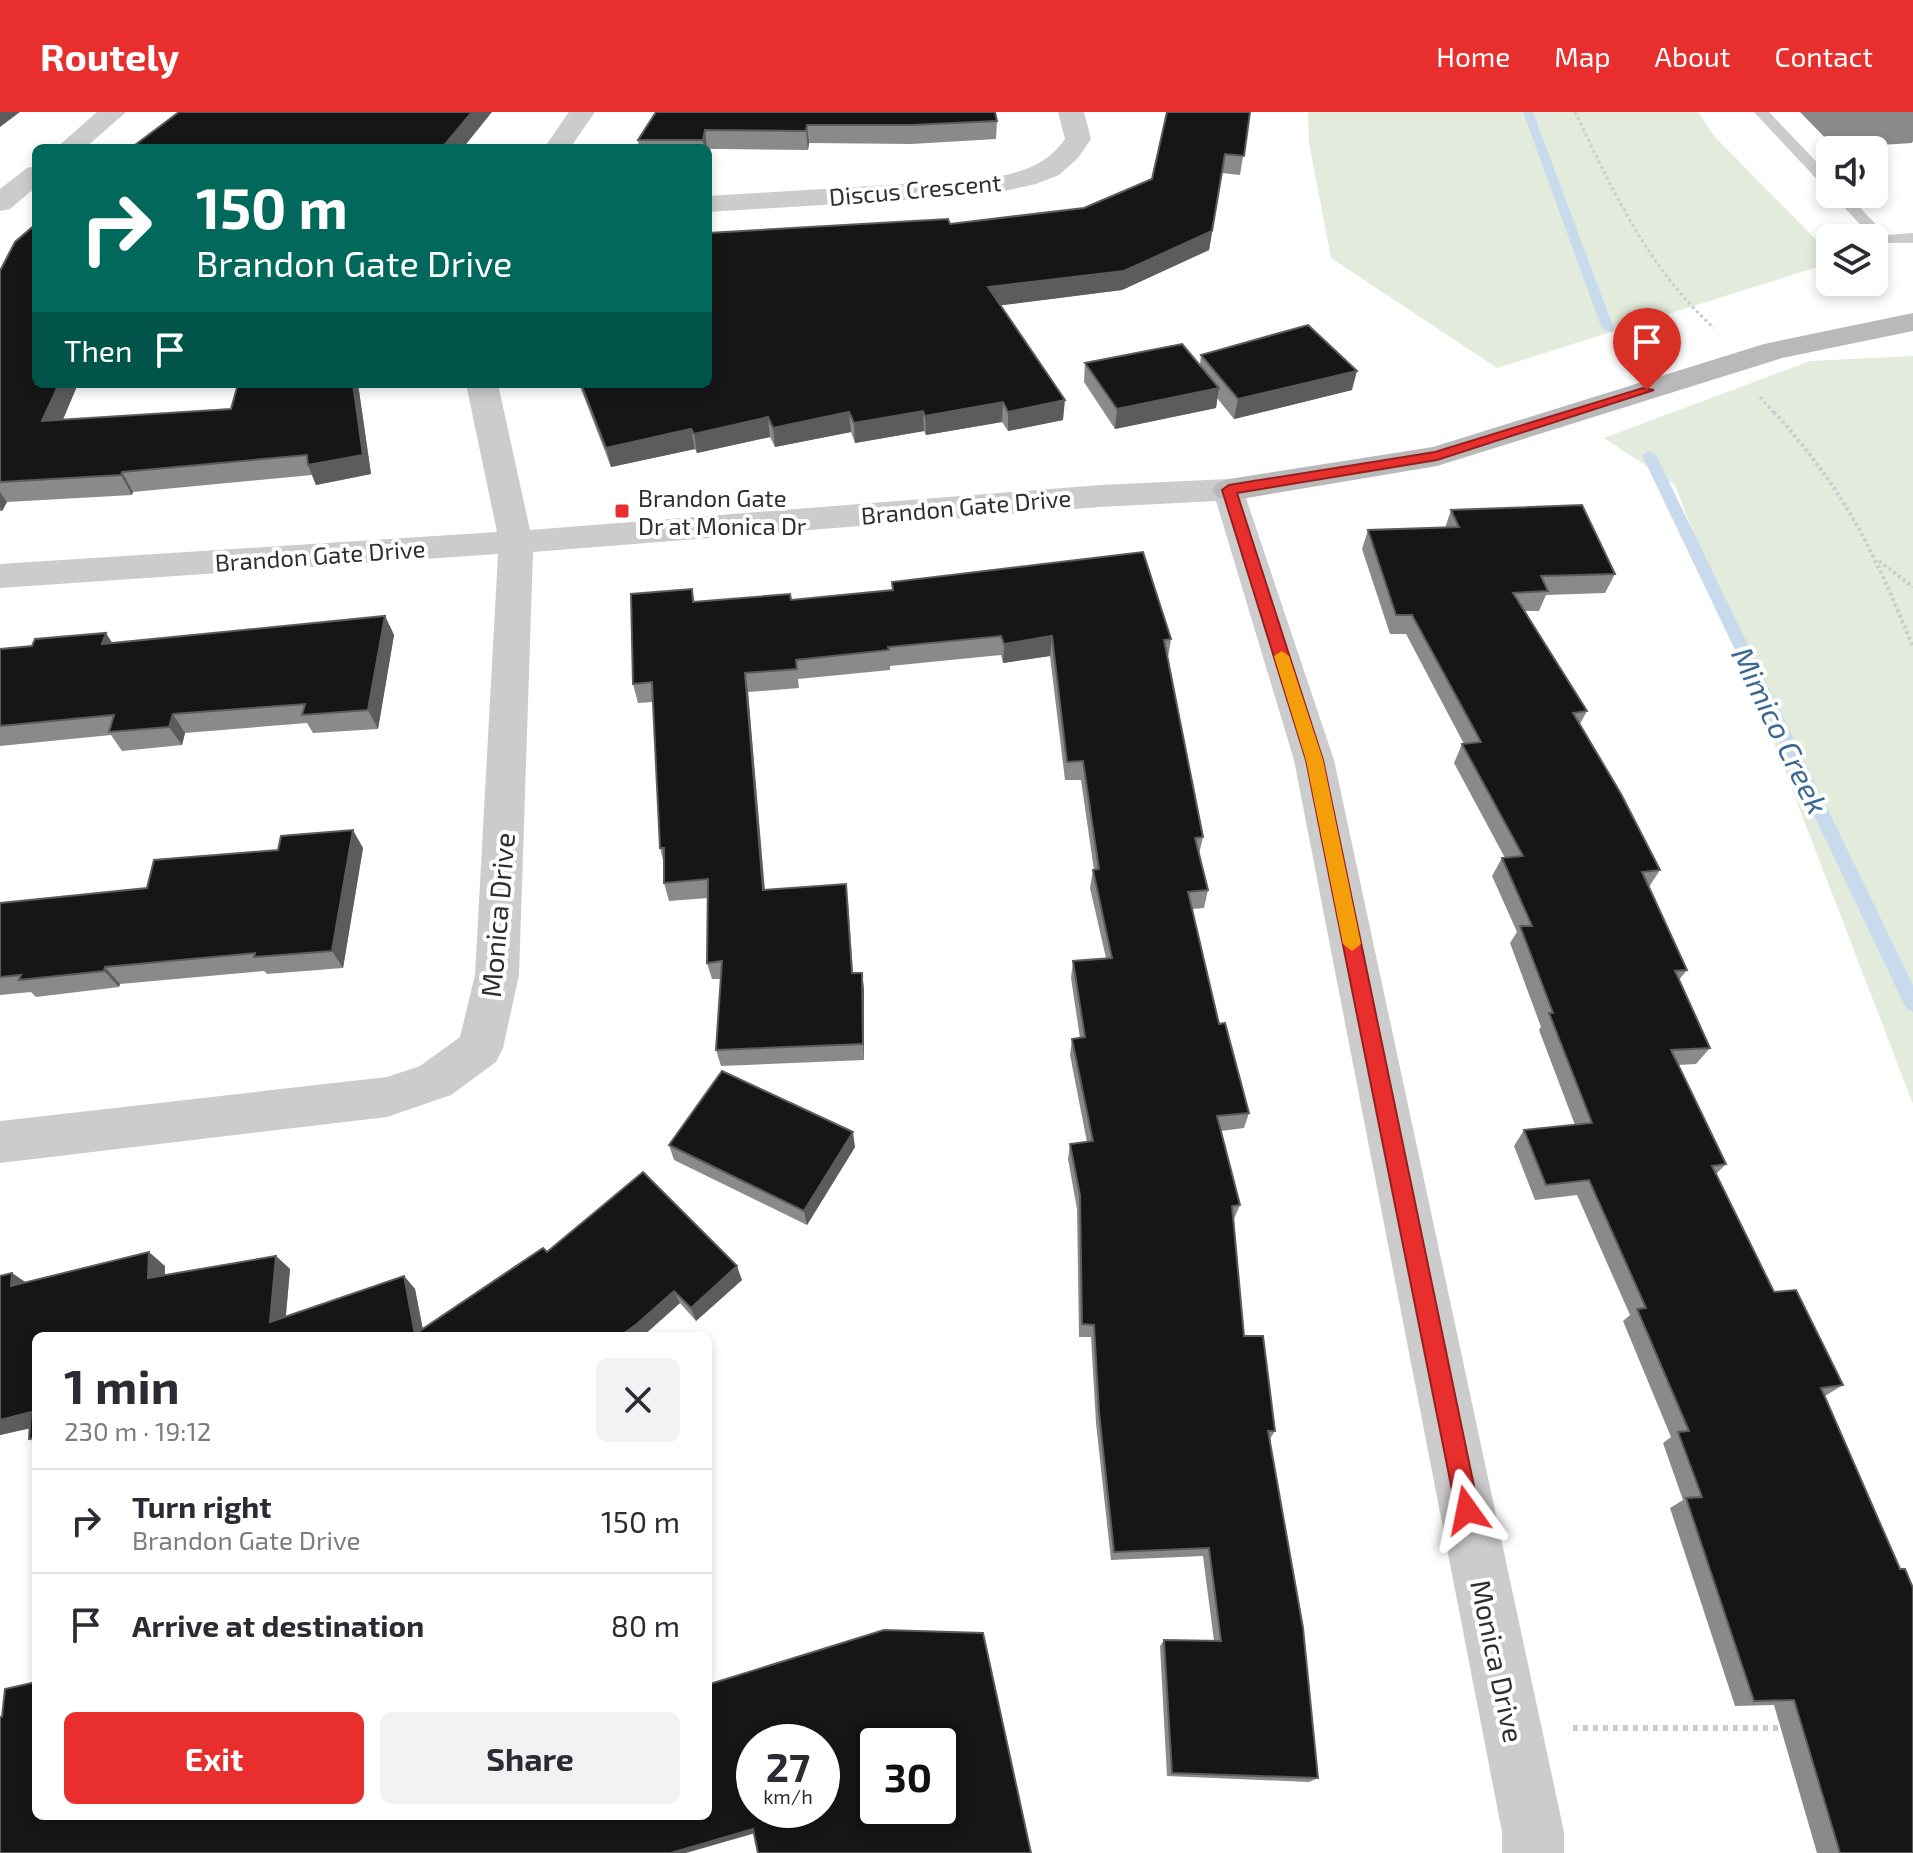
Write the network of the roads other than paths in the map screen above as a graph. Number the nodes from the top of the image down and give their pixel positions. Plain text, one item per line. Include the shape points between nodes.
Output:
1 (113, 112) edge
2 (582, 112) edge
3 (1071, 112) edge
4 (1761, 112) edge
5 (74, 144) edge
6 (560, 144) edge
7 (1816, 170) edge
8 (32, 177) edge
9 (0, 203) edge
10 (712, 204) edge
11 (1852, 208) edge
12 (1913, 238) edge
13 (1913, 322) edge
14 (483, 388) edge
15 (1229, 490) junction
16 (516, 542) junction
17 (0, 576) edge
18 (0, 1142) edge
19 (1533, 1853) edge

1 - 5 street
2 - 6 street
3 - 10 street, Discus Crescent via 1078,139 1052,172 985,187
4 - 7 lane
8 - 9 street
11 - 12 lane via 1882,240
13 - 15 street, Brandon Gate Drive via 1775,350 1437,456
14 - 16 street, Monica Drive
15 - 16 street, Brandon Gate Drive
15 - 19 street, Monica Drive via 1314,760 1533,1832
16 - 17 street, Brandon Gate Drive
16 - 18 street, Monica Drive via 497,975 480,1048 435,1081 387,1097

